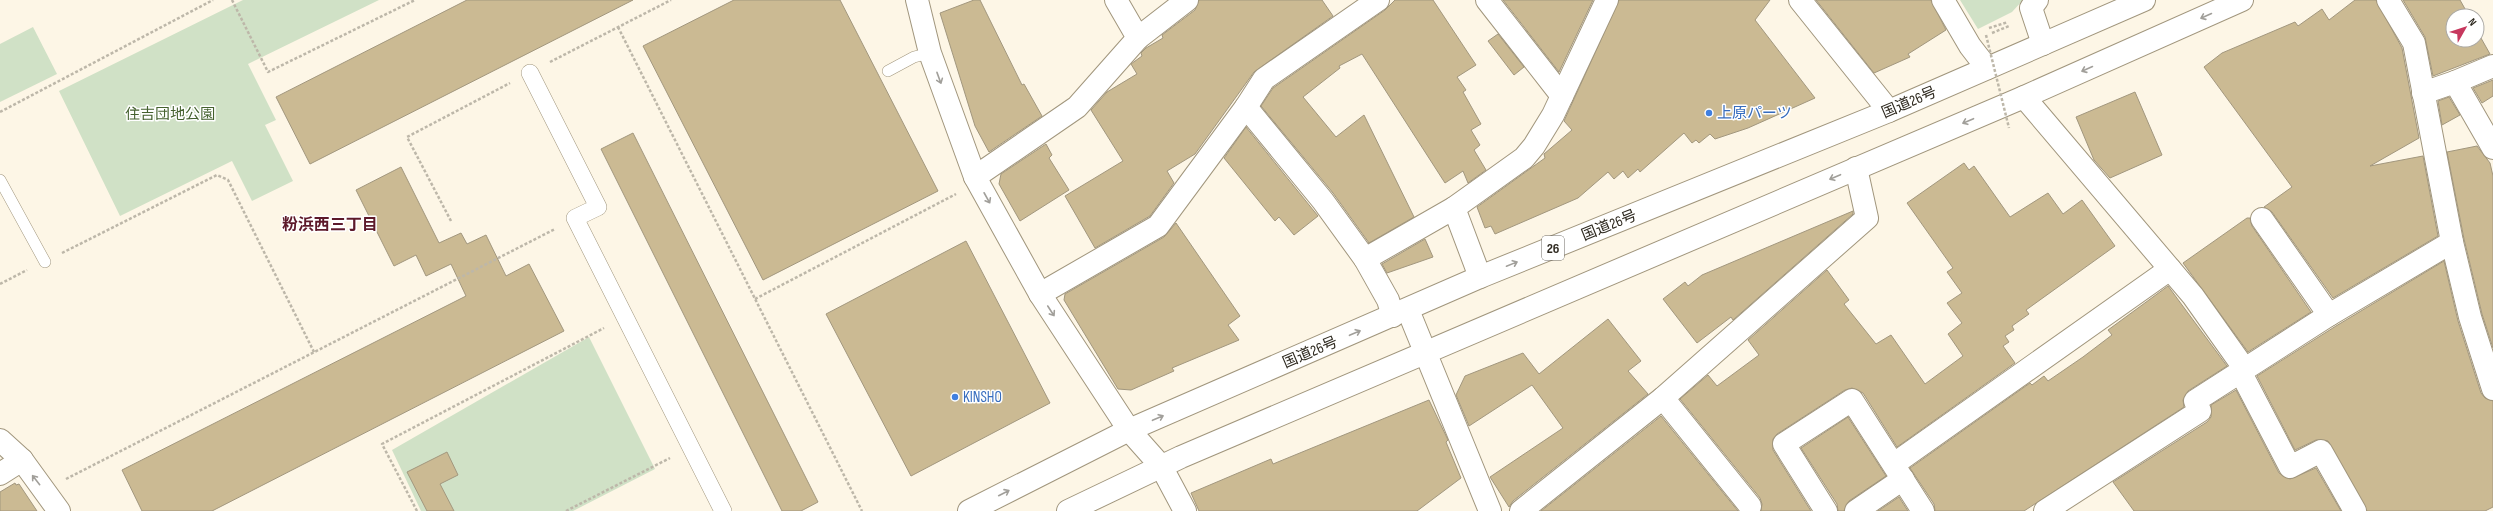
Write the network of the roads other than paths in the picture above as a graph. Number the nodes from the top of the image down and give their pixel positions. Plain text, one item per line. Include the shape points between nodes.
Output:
1 (917, 0) edge
2 (1116, 0) edge
3 (1187, 0) edge
4 (1378, 0) edge
5 (1487, 0) edge
6 (1607, 0) edge
7 (1800, 0) edge
8 (1943, 0) edge
9 (2037, 0) edge
10 (2144, 0) edge
11 (2242, 0) edge
12 (2388, 0) edge
13 (1138, 38) junction
14 (2043, 44) junction
15 (930, 53) junction
16 (2493, 66) edge
17 (1987, 68) junction
18 (888, 71) dead end
19 (530, 73) road end
20 (2455, 82) junction
21 (2423, 93) junction
22 (1562, 96) junction
23 (2024, 97) junction
24 (1246, 107) junction
25 (1889, 111) junction
26 (2493, 148) edge
27 (1856, 168) junction
28 (975, 177) junction
29 (0, 180) edge
30 (1454, 208) junction
31 (2262, 219) dead end
32 (2452, 242) junction
33 (1365, 259) junction
34 (45, 262) road end
35 (2170, 268) junction
36 (1480, 277) junction
37 (1040, 294) junction
38 (1400, 313) junction
39 (2329, 315) junction
40 (1426, 352) junction
41 (2242, 370) junction
42 (2493, 389) edge
43 (1663, 398) junction
44 (1129, 430) junction
45 (0, 440) edge
46 (22, 460) junction
47 (1161, 466) junction
48 (1898, 472) junction
49 (0, 474) edge
50 (1750, 506) dead end
51 (59, 511) edge
52 (723, 511) edge
53 (969, 511) edge
54 (1068, 511) edge
55 (1184, 511) edge
56 (1490, 511) edge
57 (1521, 511) edge
58 (1826, 511) edge
59 (1856, 511) edge
60 (1923, 511) edge
61 (2045, 511) edge
62 (2355, 511) edge

1 - 15 main road
2 - 13 main road
3 - 13 main road
4 - 24 main road via 1264,79
5 - 22 main road
6 - 22 main road
7 - 25 main road
8 - 17 main road via 1970,46
9 - 14 main road via 2031,8
10 - 14 main road, 国道26号 / 26
11 -> 23 main road
12 - 21 main road via 2414,43
13 - 28 main road via 1077,107
14 - 17 main road, 国道26号 / 26
15 - 18 lane via 914,57
15 -> 28 main road
16 - 20 main road
17 - 25 main road, 国道26号 / 26
19 - 52 street via 598,207 576,218
20 - 21 main road
20 - 26 main road
21 - 32 main road
22 - 30 main road via 1544,132 1524,158
23 -> 27 main road
23 - 35 main road
24 - 33 main road via 1323,201
24 - 37 main road via 1158,226
36 -> 25 main road, 国道26号 / 26
27 -> 40 main road
27 - 43 main road via 1867,218
28 -> 37 main road
29 - 34 lane
30 - 33 main road
30 - 36 main road
31 - 39 main road
32 - 39 main road
32 - 42 main road via 2470,316
33 - 38 main road via 1388,300
35 - 41 main road via 2193,296
35 - 48 main road
36 - 38 main road, 国道26号 / 26
37 -> 44 main road
38 - 40 main road
44 -> 38 main road, 国道26号 / 26
39 - 41 main road
40 - 47 main road
40 - 56 main road
41 - 61 main road via 2195,401 2200,411
41 - 62 main road via 2290,467 2321,450
43 - 50 main road
43 - 57 main road
44 - 47 main road
53 -> 44 main road, 国道26号 / 26
45 - 46 main road
46 - 49 main road
51 -> 46 main road
47 - 54 main road
47 - 55 main road
48 - 58 main road via 1852,400 1784,444
48 - 59 main road
48 - 60 main road

